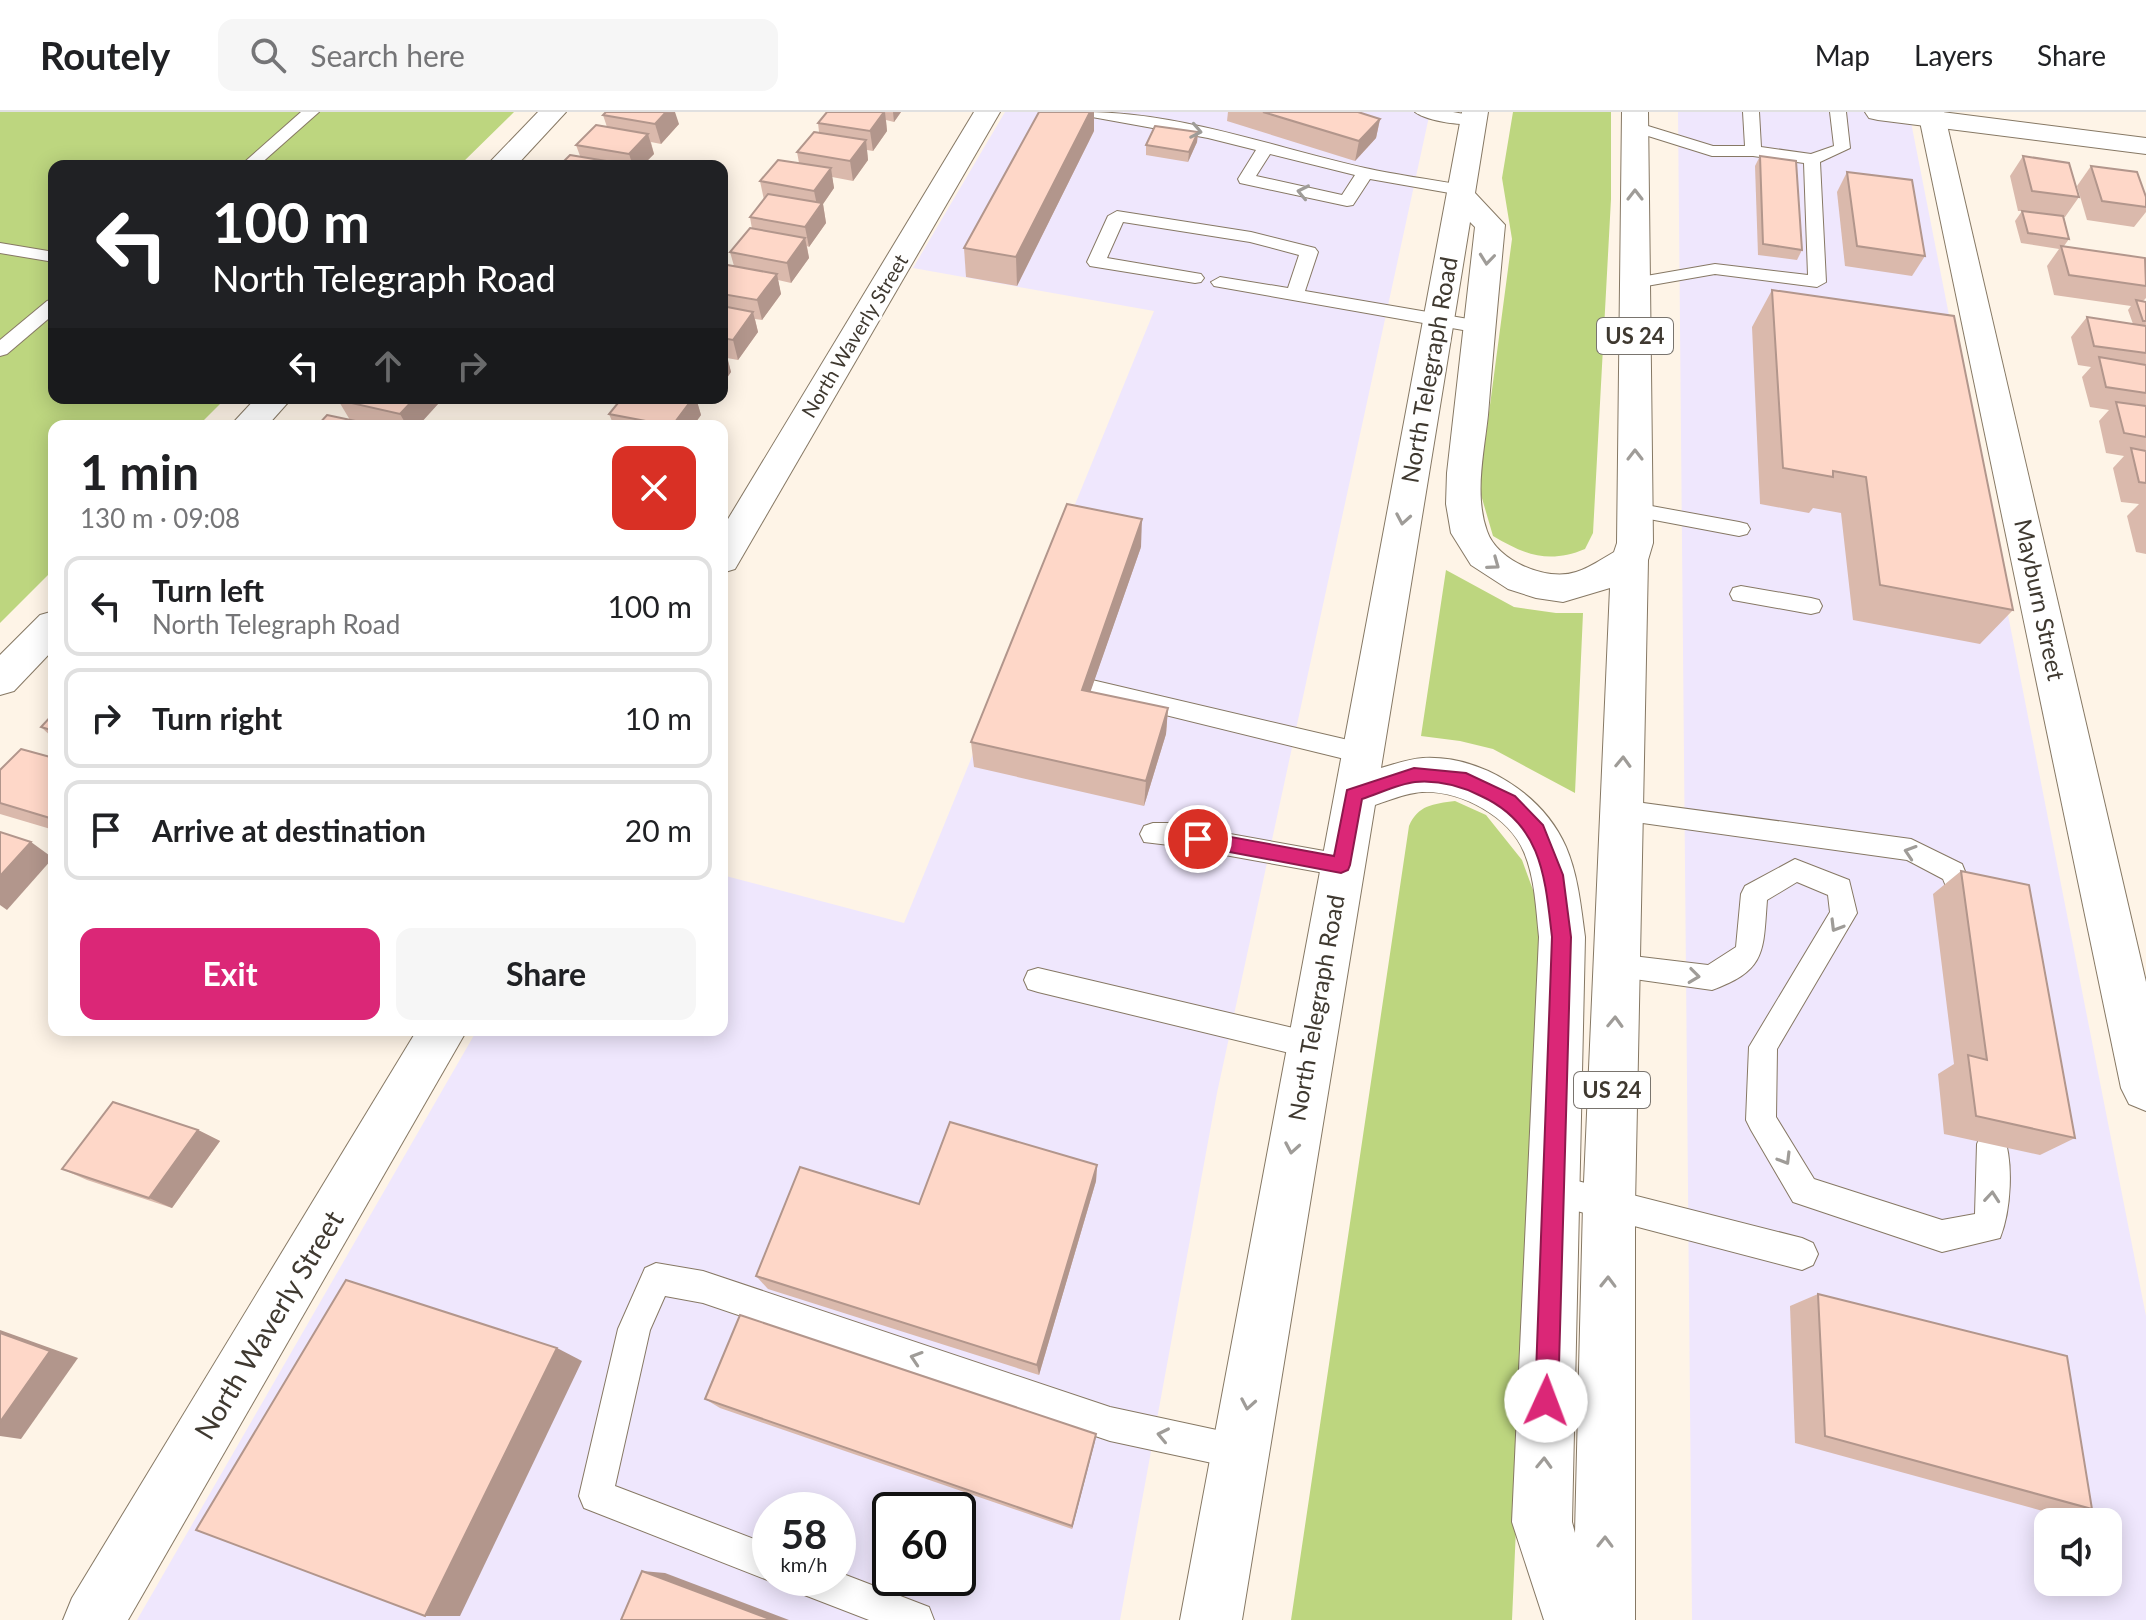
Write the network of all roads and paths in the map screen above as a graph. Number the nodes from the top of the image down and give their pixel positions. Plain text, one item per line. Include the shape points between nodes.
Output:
1 (311, 112) edge
2 (553, 112) edge
3 (987, 112) edge
4 (1092, 112) edge
5 (1423, 112) edge
6 (1751, 112) edge
7 (1838, 112) edge
8 (1878, 112) edge
9 (1932, 115) edge
10 (1474, 116) edge
11 (1635, 119) edge
12 (2146, 146) edge
13 (1265, 148) junction
14 (1753, 151) junction
15 (1812, 159) junction
16 (255, 160) edge
17 (506, 160) edge
18 (1365, 173) junction
19 (1461, 192) junction
20 (0, 248) edge
21 (48, 256) edge
22 (1195, 278) dead end
23 (1220, 282) dead end
24 (1635, 283) junction
25 (1295, 295) junction
26 (48, 310) edge
27 (1438, 320) junction
28 (1480, 327) junction
29 (0, 350) edge
30 (269, 404) edge
31 (253, 420) edge
32 (1635, 510) junction
33 (1739, 529) dead end
34 (728, 550) edge
35 (1630, 560) junction
36 (1741, 594) dead end
37 (1811, 606) dead end
38 (48, 631) edge
39 (0, 680) edge
40 (1092, 689) edge
41 (1357, 774) junction
42 (1621, 810) junction
43 (1153, 834) dead end
44 (1341, 865) junction
45 (1964, 901) edge
46 (1616, 966) junction
47 (1038, 980) dead end
48 (439, 1036) edge
49 (1310, 1045) junction
50 (2146, 1088) edge
51 (1992, 1144) edge
52 (1554, 1190) junction
53 (1609, 1205) junction
54 (1802, 1254) dead end
55 (1240, 1452) junction
56 (752, 1556) edge
57 (854, 1596) edge
58 (94, 1620) edge
59 (916, 1620) edge
60 (1211, 1620) edge
61 (1575, 1620) edge
62 (1604, 1620) edge

1 - 16 lane
2 - 17 main road
3 - 34 main road, North Waverly Street
4 -> 13 lane
5 - 10 lane
6 - 14 lane
7 - 15 lane via 1842,148
8 - 9 main road
9 - 12 main road
9 - 50 main road, Mayburn Street
10 - 19 main road, North Telegraph Road
11 - 14 lane via 1712,151
24 -> 11 main road, US 24
13 - 18 lane
18 -> 13 lane via 1347,201 1246,179
14 - 15 lane
15 - 24 lane via 1817,282 1715,269
18 - 19 lane
19 - 27 main road, North Telegraph Road
19 -> 28 main road via 1490,225
20 - 21 lane
22 - 25 lane via 1096,262 1117,216 1251,237 1309,252
23 - 25 lane
32 -> 24 main road, US 24
25 - 27 lane
26 - 29 lane
27 - 28 lane
27 -> 41 main road, North Telegraph Road
28 -> 35 main road via 1464,486 1468,532 1478,550 1495,568 1562,588 1591,582
30 - 31 main road
32 - 33 lane
32 - 35 main road, US 24
42 -> 35 main road, US 24
36 - 37 lane
38 - 39 main road
40 - 41 lane
41 - 44 main road, North Telegraph Road
41 - 52 main road via 1460,778 1509,801 1536,831 1554,875 1562,937
45 -> 42 lane via 1953,872 1911,850
42 - 46 main road, US 24
43 - 44 lane
44 - 49 main road, North Telegraph Road
46 -> 51 lane via 1712,978 1749,953 1754,894 1795,870 1840,888 1844,913 1763,1047 1761,1120 1804,1191 1942,1236 1989,1227
53 -> 46 main road, US 24
47 - 49 lane
48 - 58 main road, North Waverly Street
49 -> 55 main road, North Telegraph Road
52 - 53 lane
61 -> 52 main road via 1542,1522
53 - 54 lane
62 -> 53 main road, US 24
55 -> 56 lane via 1110,1424 703,1287 656,1279 634,1329 596,1496
55 - 60 main road, North Telegraph Road
57 - 59 lane

